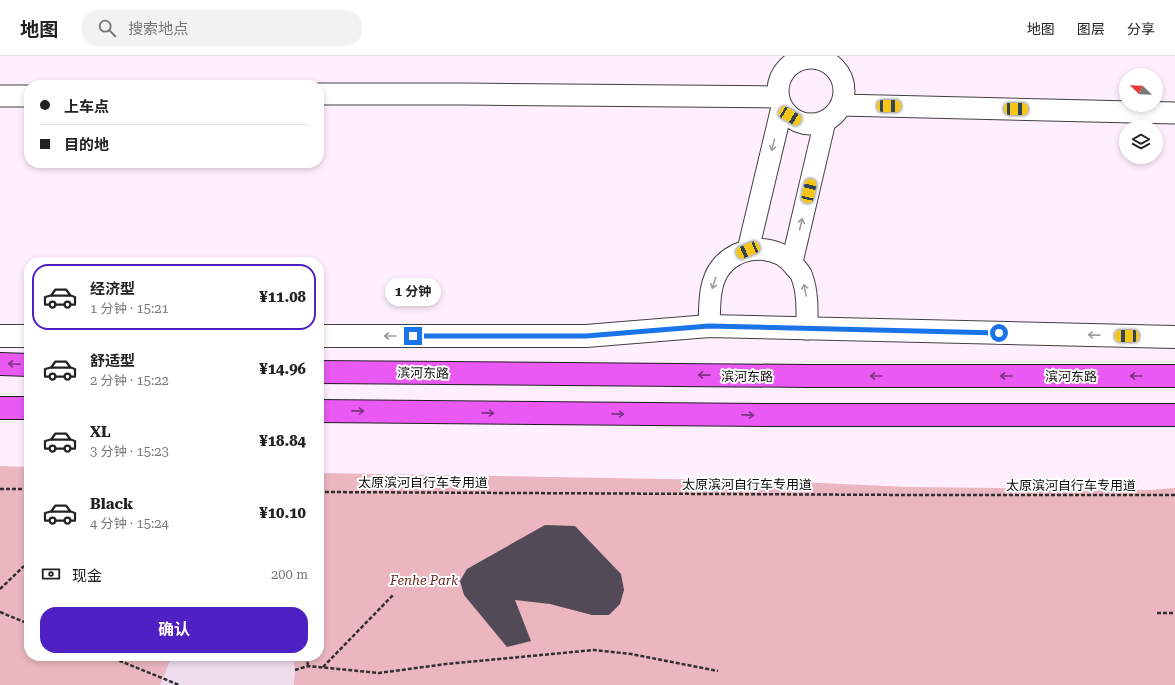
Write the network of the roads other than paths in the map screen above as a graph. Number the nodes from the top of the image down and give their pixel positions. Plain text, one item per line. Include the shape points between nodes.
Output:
1 (794, 60) edge
2 (836, 62) edge
3 (324, 94) edge
4 (0, 96) edge
5 (24, 96) edge
6 (780, 102) junction
7 (841, 105) junction
8 (1175, 113) edge
9 (825, 121) junction
10 (748, 250) junction
11 (792, 262) junction
12 (709, 326) junction
13 (807, 329) junction
14 (0, 336) edge
15 (24, 336) edge
16 (324, 336) edge
17 (1175, 337) edge
18 (0, 364) edge
19 (24, 365) edge
20 (324, 372) edge
21 (1175, 376) edge
22 (0, 408) edge
23 (24, 408) edge
24 (324, 411) edge
25 (1175, 415) edge

1 - 2 street via 814,58
1 - 6 street via 778,85
2 - 7 street via 844,88
3 - 6 street via 463,94
4 - 5 street
6 - 9 street via 790,116 799,122 814,124
6 -> 10 street
7 - 8 street
7 - 9 street via 835,114
11 -> 9 street
10 - 11 street via 764,249 780,254
10 -> 12 street via 732,256 720,268 712,282
13 -> 11 street via 806,291 802,275
12 - 13 street
12 -> 16 street via 586,336
17 -> 13 street
14 - 15 street
19 -> 18 highway
21 -> 20 highway, 滨河东路
22 - 23 highway
24 -> 25 highway

